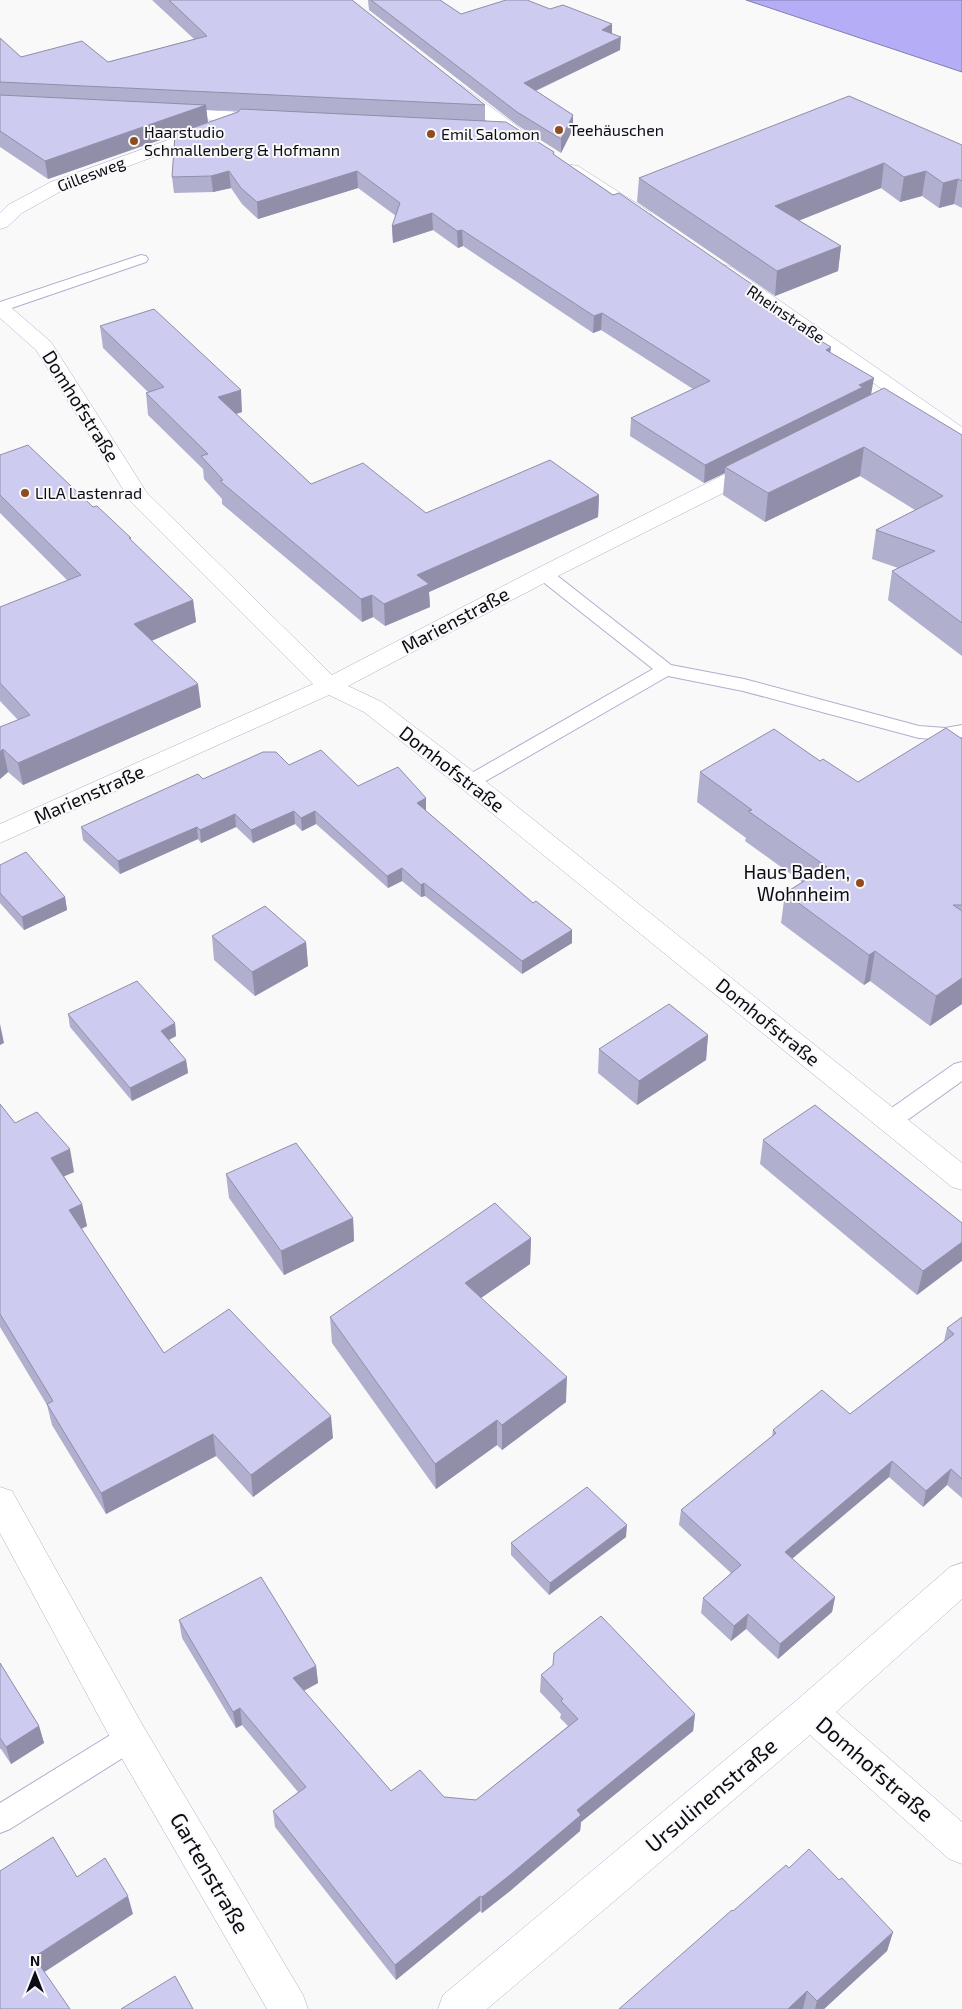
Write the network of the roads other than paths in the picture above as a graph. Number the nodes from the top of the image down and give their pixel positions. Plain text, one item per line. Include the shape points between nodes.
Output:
1 (441, 78) edge
2 (147, 112) edge
3 (246, 117) junction
4 (275, 119) edge
5 (480, 130) edge
6 (510, 131) junction
7 (0, 223) edge
8 (654, 224) edge
9 (141, 259) dead end
10 (709, 261) edge
11 (0, 307) edge
12 (904, 394) junction
13 (851, 420) edge
14 (962, 437) edge
15 (773, 459) edge
16 (544, 574) junction
17 (665, 670) junction
18 (329, 686) junction
19 (962, 731) edge
20 (470, 782) junction
21 (0, 834) edge
22 (962, 1070) edge
23 (891, 1120) junction
24 (962, 1179) edge
25 (0, 1501) edge
26 (962, 1578) edge
27 (810, 1712) junction
28 (130, 1738) junction
29 (0, 1819) edge
30 (962, 1846) edge
31 (289, 2009) edge
32 (457, 2009) edge

1 - 6 street
2 - 3 street
3 - 4 street
3 - 7 street, Gillesweg via 57,186 15,209
5 - 6 street
6 - 8 street
9 - 11 lane
10 - 12 street, Rheinstraße
11 - 18 street, Domhofstraße via 44,346 139,497
12 - 13 street
12 - 14 street, Rheinstraße
15 - 16 street, Marienstraße
16 - 17 lane
16 - 18 street, Marienstraße
17 - 19 lane via 744,685 919,732 945,734
17 - 20 lane
18 - 20 street, Domhofstraße via 373,707
18 - 21 street, Marienstraße
20 - 23 street, Domhofstraße
22 - 23 lane
23 - 24 street, Domhofstraße
25 - 28 street, Gartenstraße
26 - 27 street, Ursulinenstraße
27 - 30 street, Domhofstraße
27 - 32 street, Ursulinenstraße
28 - 29 lane
28 - 31 street, Gartenstraße

